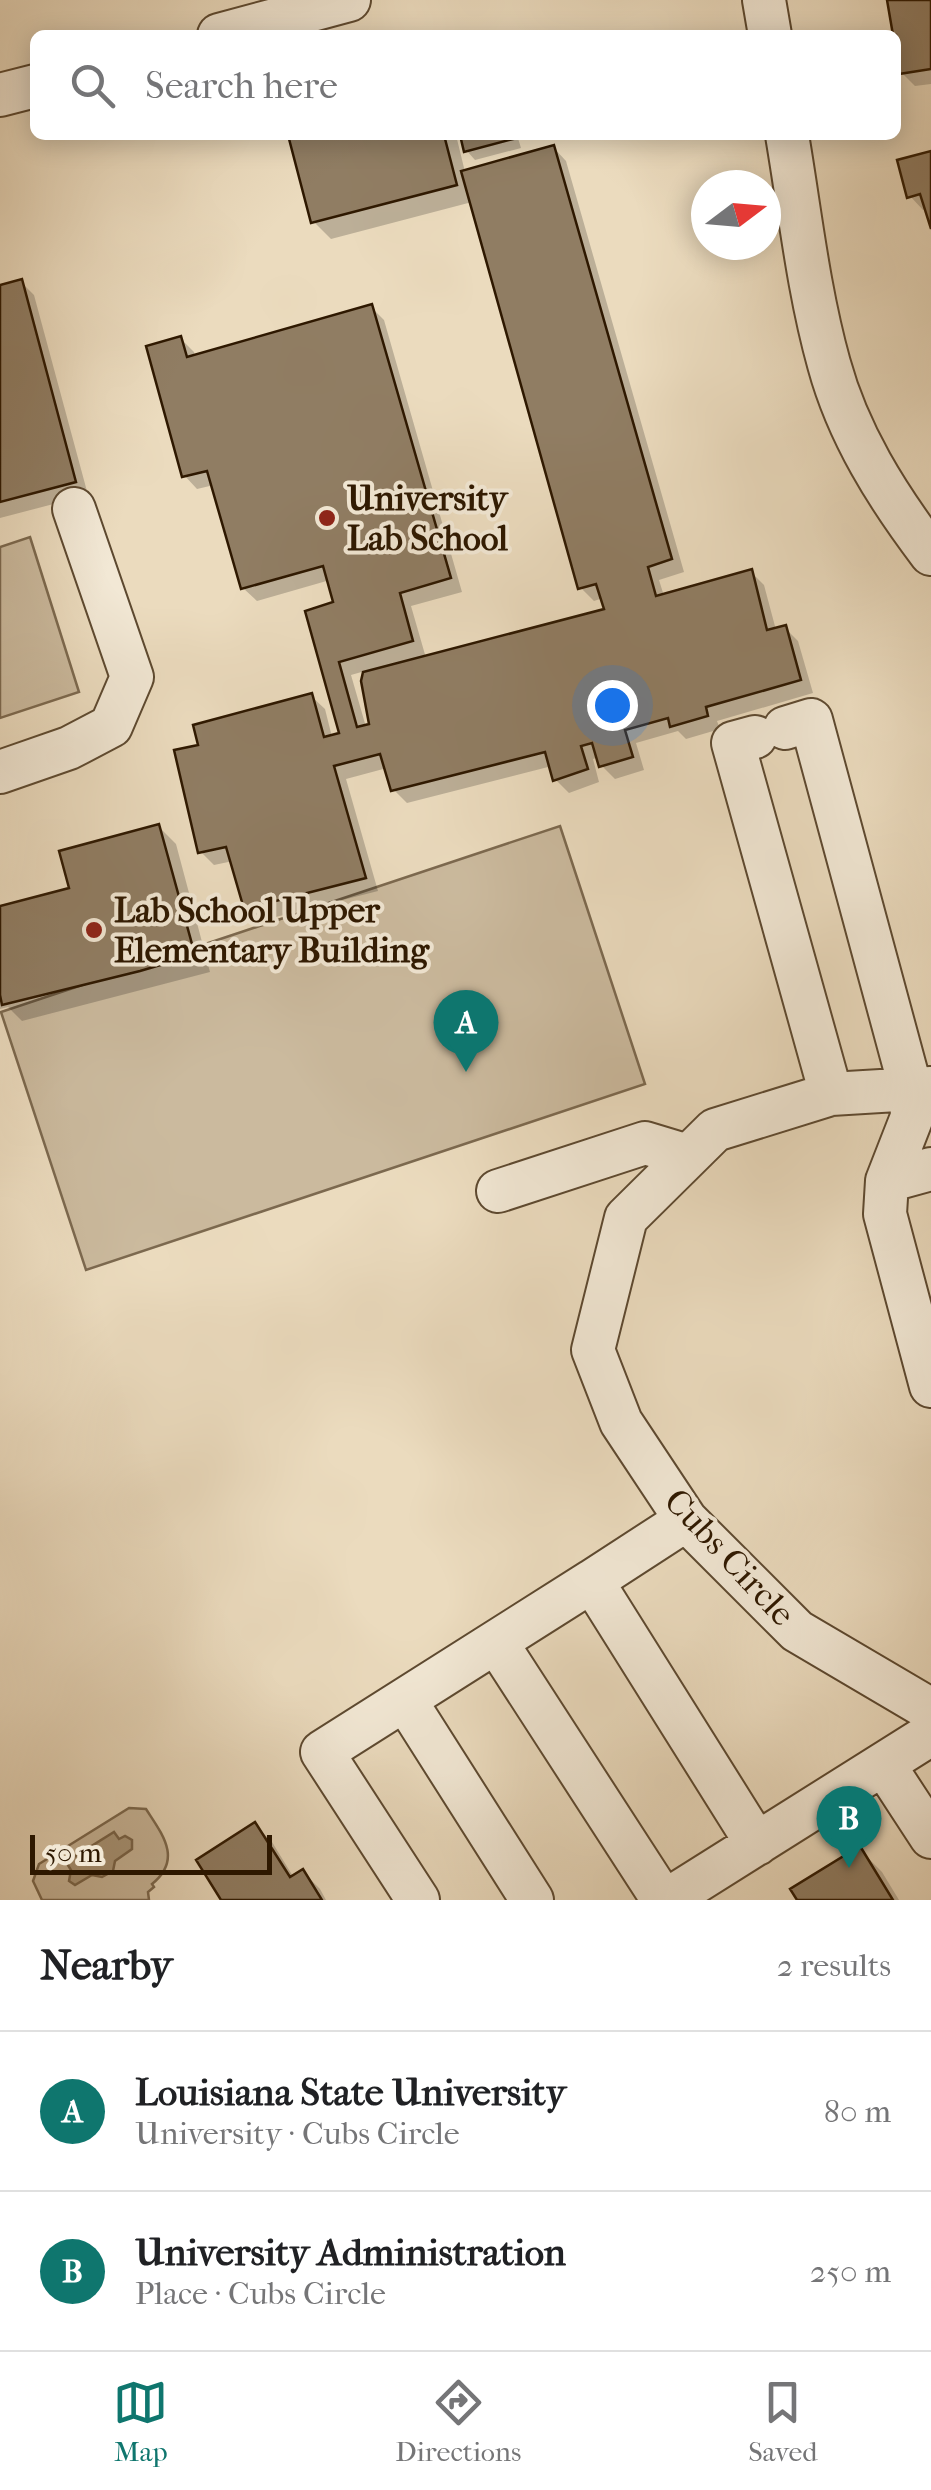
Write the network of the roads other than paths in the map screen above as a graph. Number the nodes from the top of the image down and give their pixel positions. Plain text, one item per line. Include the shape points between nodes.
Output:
1 (348, 0) edge
2 (764, 0) edge
3 (238, 30) edge
4 (769, 30) edge
5 (30, 87) edge
6 (0, 95) edge
7 (788, 140) edge
8 (74, 508) dead end
9 (931, 554) edge
10 (0, 772) edge
11 (921, 1089) edge
12 (830, 1094) junction
13 (688, 1156) junction
14 (931, 1169) edge
15 (887, 1181) junction
16 (498, 1190) dead end
17 (931, 1386) edge
18 (686, 1520) junction
19 (592, 1581) junction
20 (496, 1642) junction
21 (405, 1700) junction
22 (931, 1710) edge
23 (931, 1734) edge
24 (884, 1765) junction
25 (931, 1836) edge
26 (757, 1844) junction
27 (418, 1900) edge
28 (532, 1900) edge
29 (665, 1900) edge

1 - 3 street
2 - 4 street
5 - 6 street
7 - 9 street via 830,366 882,485
8 - 10 street via 132,677 110,726
11 - 12 street, Cubs Circle
11 - 12 street via 811,720 733,744
11 - 15 street
12 - 13 street, Cubs Circle via 715,1130
13 - 16 street via 645,1143
13 - 18 street, Cubs Circle via 626,1218 593,1350 621,1422
14 - 15 street
15 - 17 street via 885,1214
18 - 19 street
18 - 22 street, Cubs Circle via 797,1630
19 - 20 street
19 - 26 street
20 - 21 street
20 - 29 street
21 - 27 street via 322,1752
21 - 28 street
23 - 24 street
24 - 25 street
24 - 26 street
26 - 29 street

